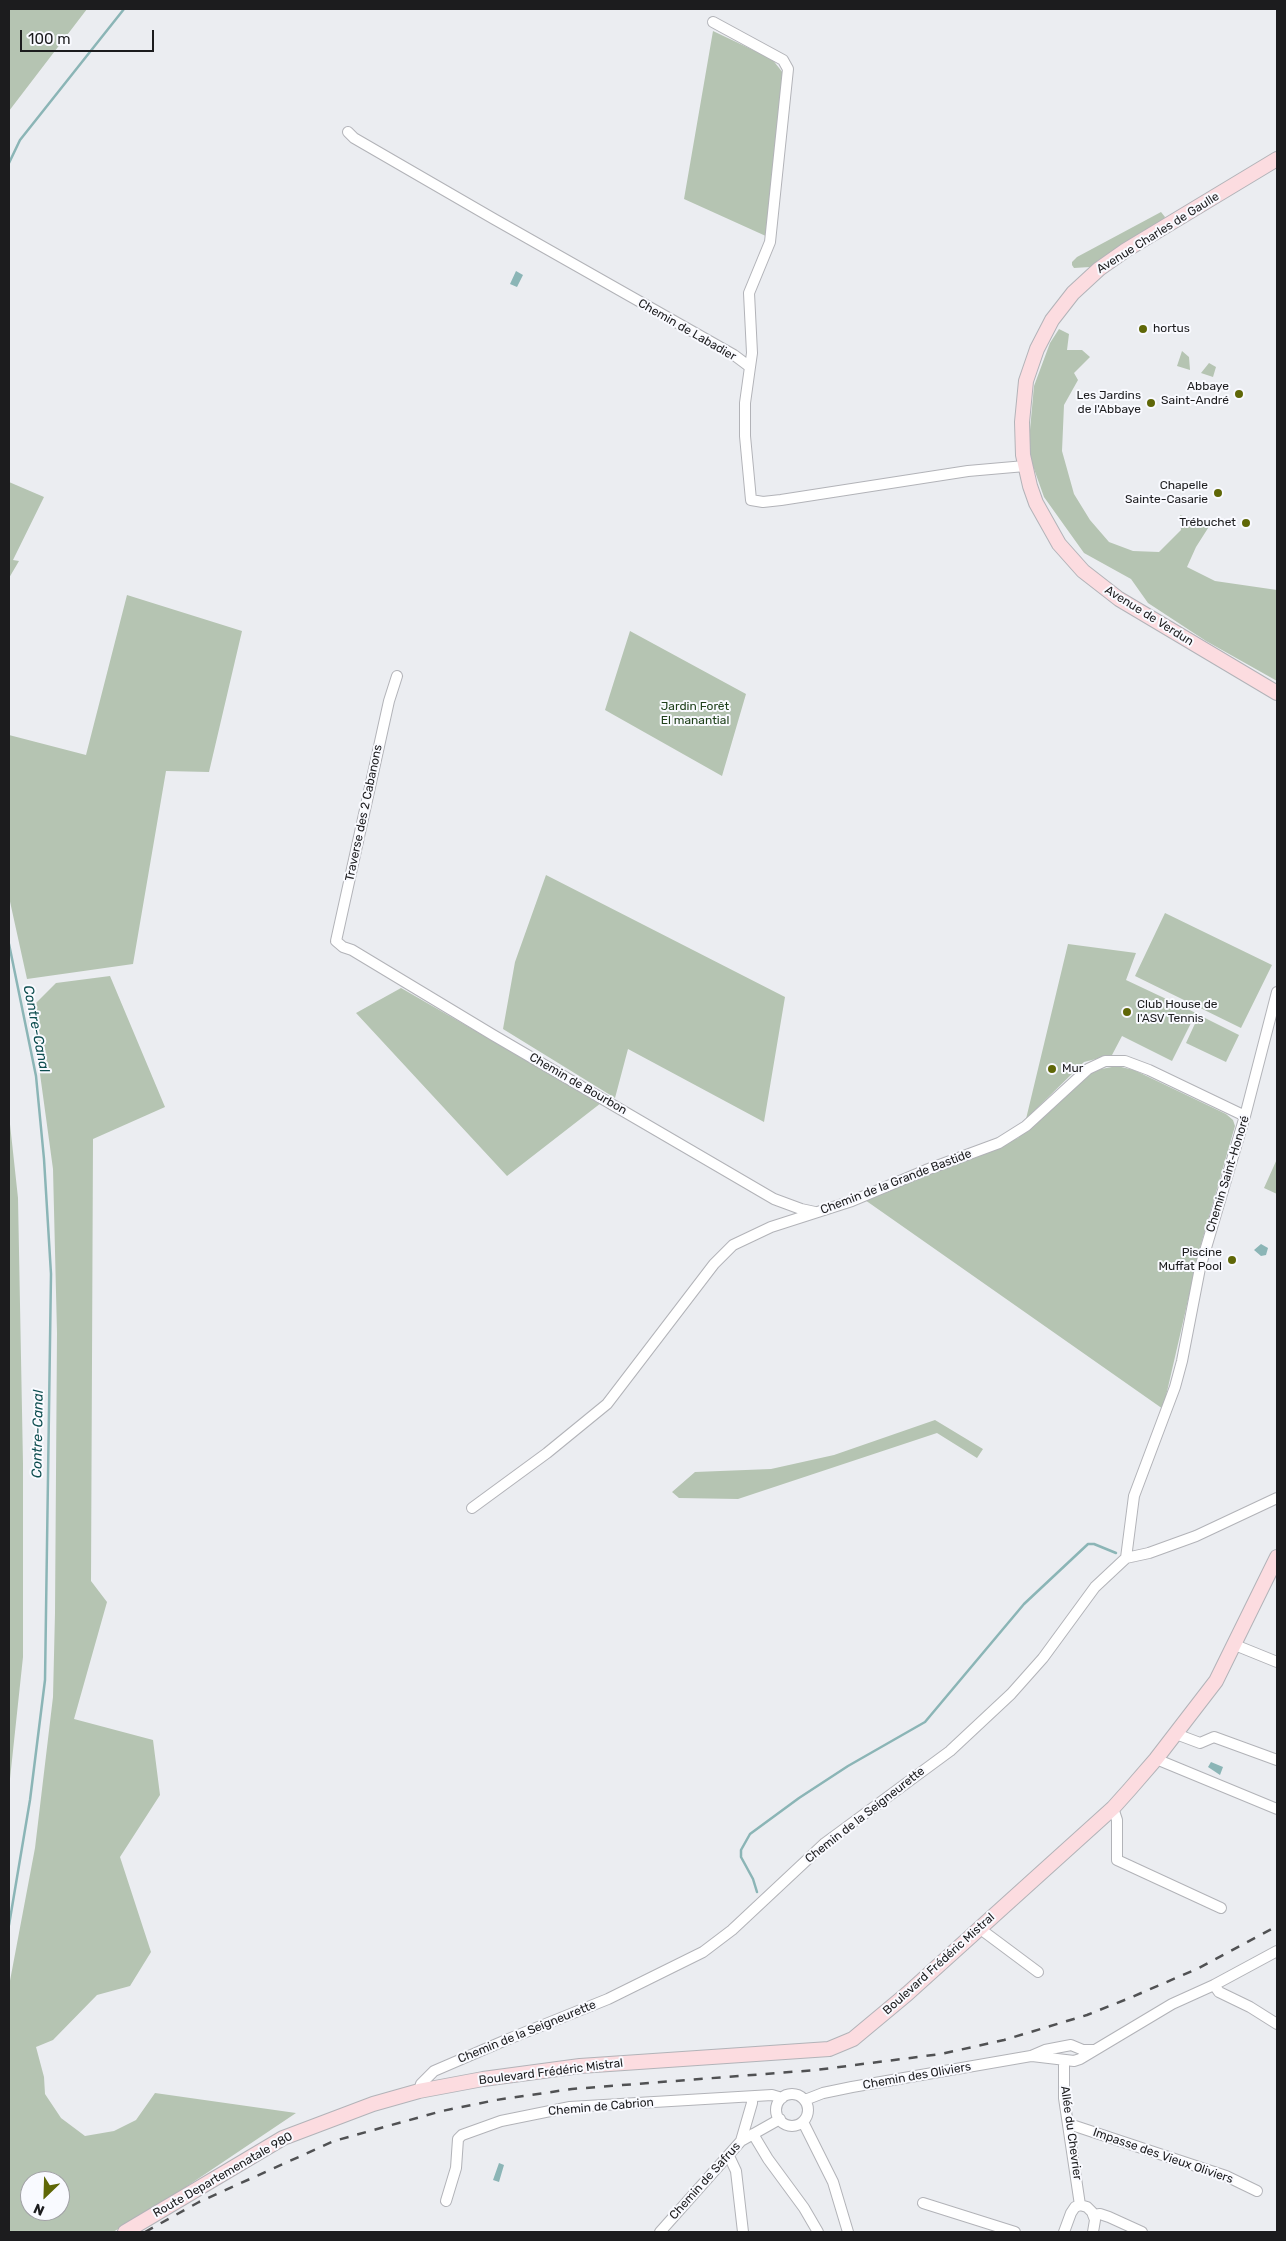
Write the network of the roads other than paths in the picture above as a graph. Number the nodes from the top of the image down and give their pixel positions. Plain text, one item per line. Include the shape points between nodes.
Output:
1 (713, 22) dead end
2 (348, 132) dead end
3 (1277, 159) edge
4 (750, 367) junction
5 (1025, 466) junction
6 (397, 676) dead end
7 (1245, 676) junction
8 (1277, 693) edge
9 (1277, 698) edge
10 (343, 947) joint
11 (1277, 992) edge
12 (1245, 1116) junction
13 (817, 1212) junction
14 (1277, 1498) edge
15 (472, 1508) dead end
16 (1126, 1558) junction
17 (1277, 1558) edge
18 (1236, 1645) junction
19 (1277, 1662) edge
20 (1176, 1734) junction
21 (1156, 1759) junction
22 (1277, 1760) edge
23 (1113, 1808) junction
24 (1277, 1809) edge
25 (1221, 1908) dead end
26 (979, 1928) junction
27 (1277, 1951) edge
28 (1038, 1972) dead end
29 (1214, 1985) junction
30 (1277, 2024) edge
31 (1096, 2050) junction
32 (1031, 2056) junction
33 (1064, 2060) junction
34 (437, 2087) joint
35 (419, 2091) junction
36 (752, 2096) junction
37 (782, 2098) junction
38 (805, 2100) junction
39 (780, 2119) junction
40 (803, 2122) junction
41 (1069, 2124) junction
42 (753, 2134) junction
43 (741, 2141) junction
44 (729, 2156) junction
45 (1257, 2191) dead end
46 (446, 2201) dead end
47 (923, 2203) dead end
48 (1080, 2205) junction
49 (1093, 2215) junction
50 (128, 2232) edge
51 (660, 2232) edge
52 (743, 2232) edge
53 (818, 2232) edge
54 (848, 2232) edge
55 (1015, 2232) edge
56 (1064, 2232) edge
57 (1093, 2232) edge
58 (1142, 2232) edge

1 - 4 street via 783,60 788,69 770,242 749,293
2 - 4 street, Chemin de Labadier
3 - 5 main road, Avenue Charles de Gaulle via 1126,250 1099,269 1073,294 1042,337 1026,382 1022,422
4 - 5 street, Chemin de Labadier via 745,436 751,500 781,500 968,471
5 - 7 main road, Avenue de Verdun via 1047,525 1083,571 1119,599
6 - 10 street, Traverse des 2 Cabanons via 336,941
7 - 8 main road, Avenue de Verdun
7 - 9 main road, Avenue de Verdun
10 - 13 street, Chemin de Bourbon via 774,1198
11 - 12 street, Chemin Saint-Honoré
12 - 13 street, Chemin de la Grande Bastide via 1149,1070 1125,1062 1104,1061 1088,1069 1026,1126 999,1143
12 - 16 street, Chemin Saint-Honoré via 1200,1268 1175,1387 1134,1496
13 - 15 street, Chemin de la Grande Bastide via 733,1244 714,1264 607,1404
14 - 16 street via 1196,1536 1150,1554
16 - 35 street, Chemin de la Seigneurette via 1096,1587 1011,1694 950,1751 825,1843 732,1930 703,1952 608,1999 434,2071 421,2084
17 - 18 main road, Boulevard Frédéric Mistral
18 - 19 street
18 - 20 main road, Boulevard Frédéric Mistral via 1216,1681
20 - 21 main road, Boulevard Frédéric Mistral
20 - 22 street via 1200,1744 1214,1737
21 - 23 main road, Boulevard Frédéric Mistral
21 - 24 street
23 - 25 street via 1118,1820 1116,1860
23 - 26 main road, Boulevard Frédéric Mistral
26 - 28 street
26 - 34 main road, Boulevard Frédéric Mistral via 872,2023 852,2039 829,2049 580,2066
27 - 29 street, Chemin des Oliviers
29 - 30 street via 1219,1992
29 - 31 street, Chemin des Oliviers via 1172,2004
31 - 32 street, Chemin des Oliviers via 1083,2050 1071,2045
31 - 33 street, Chemin des Oliviers via 1080,2059
32 - 33 street, Chemin des Oliviers
32 - 38 street, Chemin des Oliviers via 852,2087
33 - 41 street, Allée du Chevrier via 1064,2098
34 - 35 main road, Route Departemenatale 980
35 - 50 main road, Route Departemenatale 980 via 373,2104 283,2138
36 - 37 street, Chemin de Cabrion
36 - 43 street
36 - 46 street, Chemin de Cabrion via 570,2107 501,2121 458,2139 456,2168
37 - 38 street via 794,2094
37 - 39 street via 777,2106
38 - 40 street via 808,2111
39 - 40 street via 791,2126
39 - 42 street, Chemin de Safrus
40 - 54 street via 834,2182
41 - 45 street, Impasse des Vieux Oliviers via 1226,2176
41 - 48 street, Allée du Chevrier
42 - 43 street, Chemin de Safrus
42 - 53 street
43 - 44 street, Chemin de Safrus
44 - 51 street, Chemin de Safrus
44 - 52 street via 736,2171
47 - 55 street
48 - 49 street via 1087,2207
48 - 56 street via 1075,2207
49 - 57 street
49 - 58 street via 1109,2217

